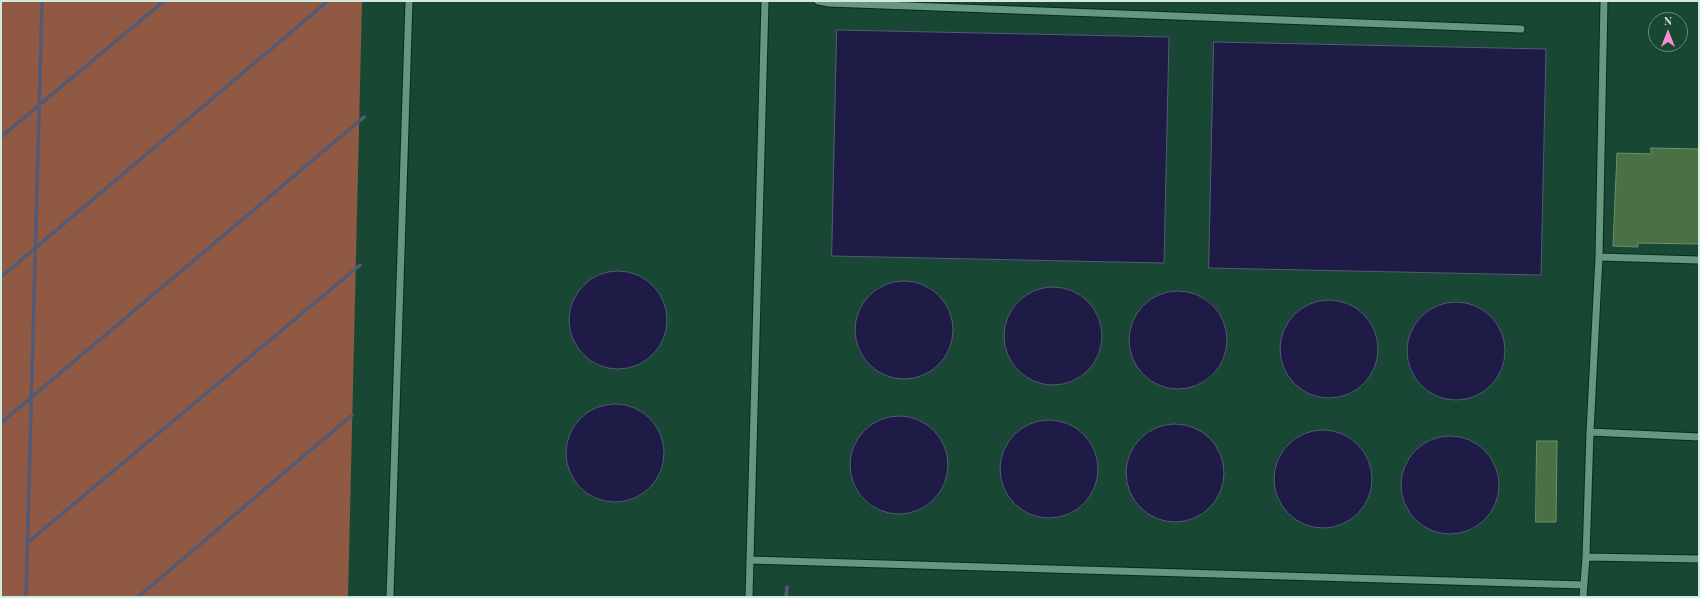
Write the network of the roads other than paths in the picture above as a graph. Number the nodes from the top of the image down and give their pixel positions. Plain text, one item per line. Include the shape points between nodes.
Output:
1 (409, 1) edge
2 (765, 1) edge
3 (818, 1) edge
4 (1604, 1) edge
5 (1521, 29) dead end
6 (1599, 257) junction
7 (1699, 260) edge
8 (1590, 432) junction
9 (1699, 437) edge
10 (1586, 556) junction
11 (1699, 559) edge
12 (750, 560) junction
13 (1584, 585) junction
14 (390, 597) edge
15 (749, 597) edge
16 (1583, 597) edge

1 - 14 lane
2 - 12 lane
3 - 5 lane
4 - 6 lane
6 - 7 lane
6 - 8 lane
8 - 9 lane
8 - 10 lane
10 - 11 lane
10 - 13 lane
12 - 13 lane
12 - 15 lane
13 - 16 lane

